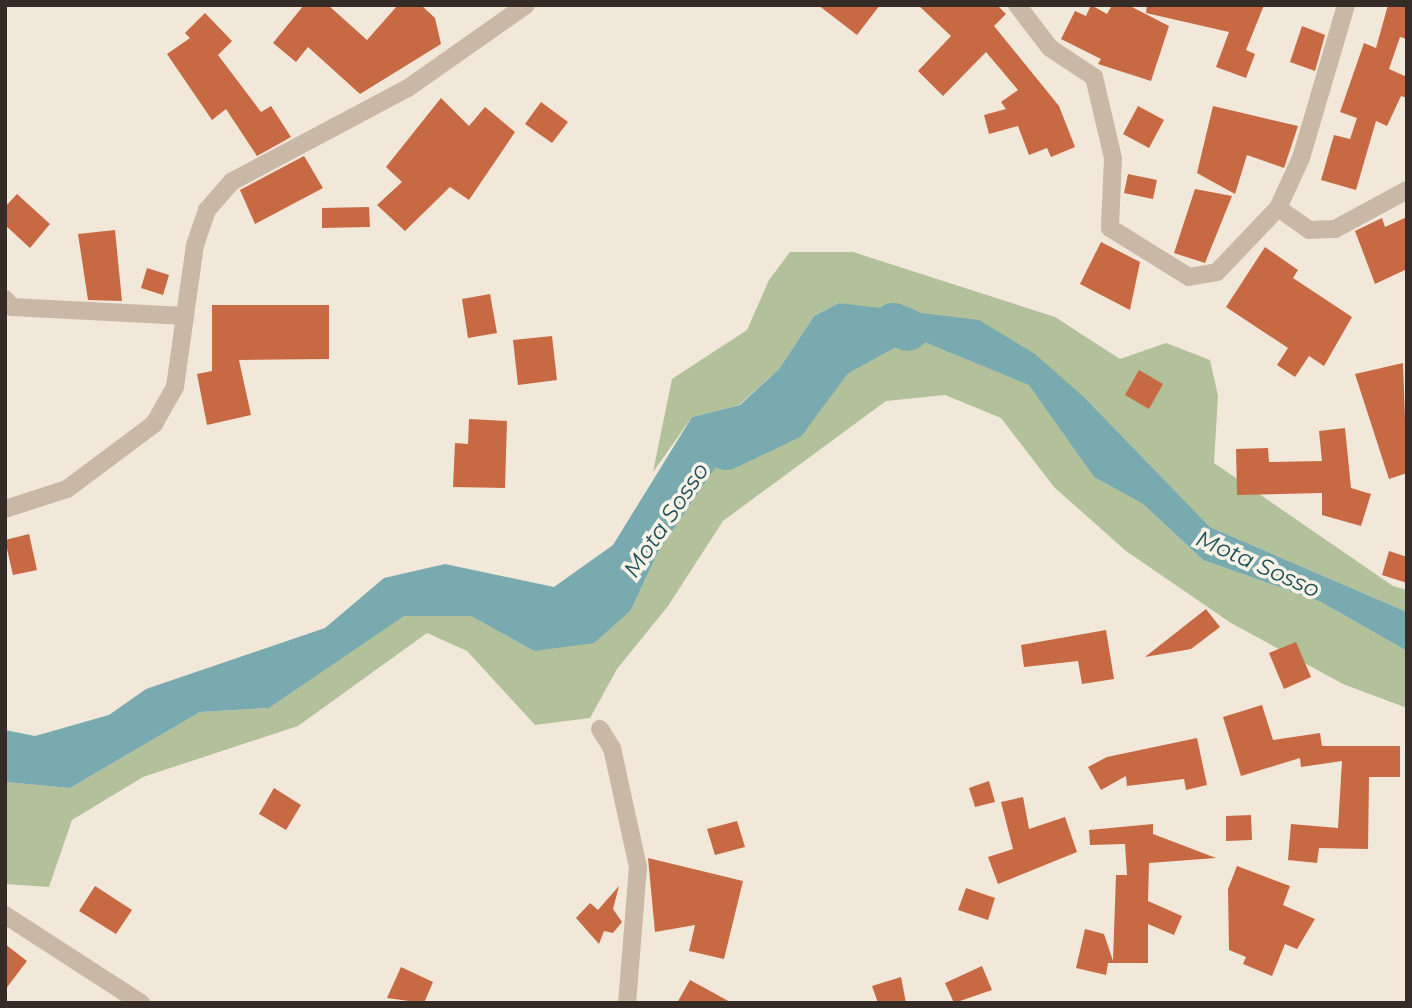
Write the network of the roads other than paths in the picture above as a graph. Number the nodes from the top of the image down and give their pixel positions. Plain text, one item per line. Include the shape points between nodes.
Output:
1 (526, 5) edge
2 (1017, 5) edge
3 (1346, 5) edge
4 (1407, 190) edge
5 (1278, 208) junction
6 (5, 299) edge
7 (185, 316) junction
8 (5, 509) edge
9 (600, 729) dead end
10 (5, 915) edge
11 (141, 1003) edge
12 (627, 1003) edge

1 - 7 street via 408,88 232,182 207,210
2 - 5 street via 1050,48 1094,77 1113,158 1110,228 1189,277 1217,272
3 - 5 street via 1301,158
4 - 5 street via 1335,229 1309,230
6 - 7 street via 12,307 59,312
7 - 8 street via 175,387 154,424 67,488
9 - 12 street via 612,748 638,867
10 - 11 street

